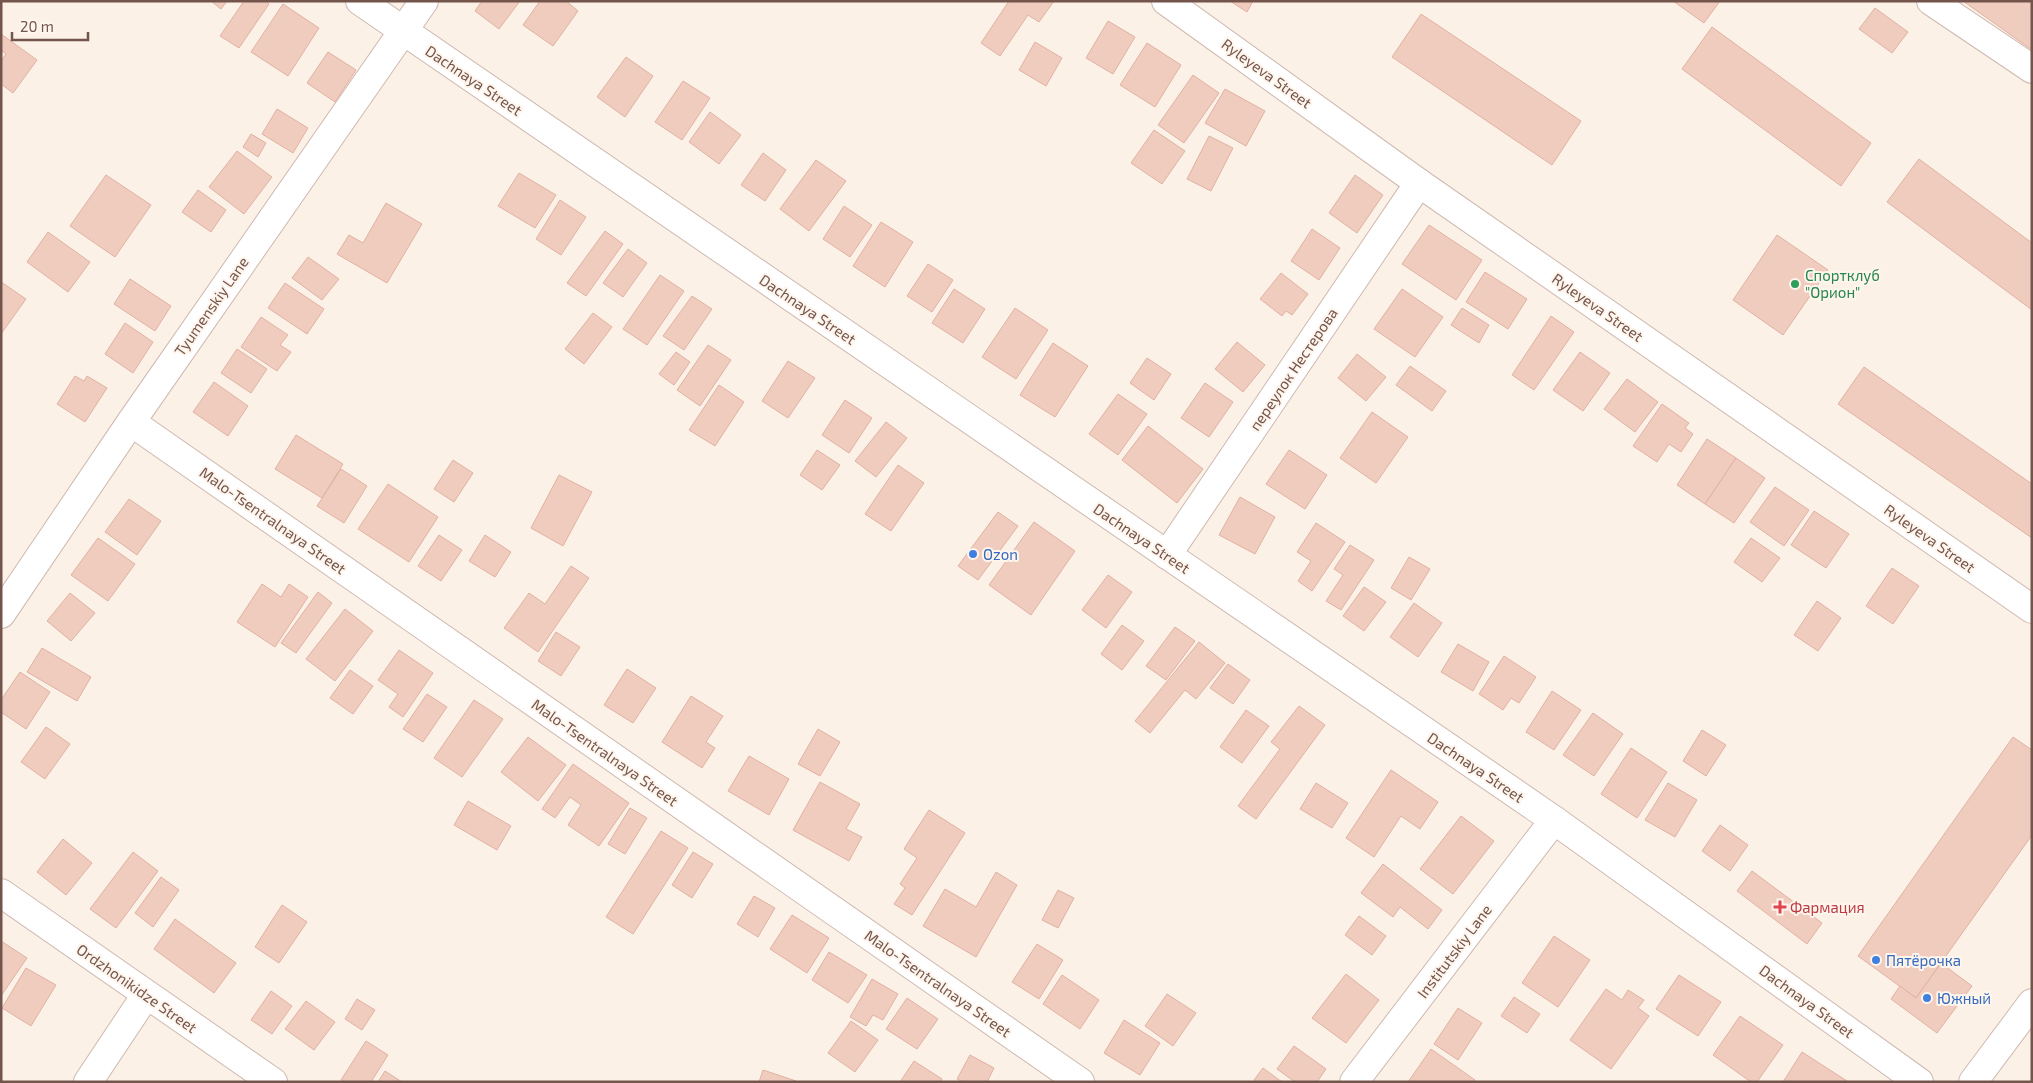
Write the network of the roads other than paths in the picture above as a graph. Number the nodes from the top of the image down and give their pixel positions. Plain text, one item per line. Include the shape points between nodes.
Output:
1 (360, 1) edge
2 (424, 1) edge
3 (1166, 1) edge
4 (1931, 1) edge
5 (403, 31) junction
6 (2032, 69) edge
7 (1419, 183) junction
8 (131, 422) junction
9 (1167, 555) junction
10 (2032, 609) edge
11 (1, 614) edge
12 (1554, 820) junction
13 (1, 893) edge
14 (146, 995) junction
15 (2032, 1003) edge
16 (88, 1082) edge
17 (273, 1082) edge
18 (1080, 1082) edge
19 (1354, 1082) edge
20 (1919, 1082) edge
21 (1973, 1082) edge

1 - 5 street, Dachnaya Street
2 - 5 street, Tyumenskiy Lane
3 - 7 street, Ryleyeva Street
4 - 6 street
5 - 8 street, Tyumenskiy Lane
5 - 9 street, Dachnaya Street
7 - 9 street, переулок Нестерова
7 - 10 street, Ryleyeva Street
8 - 11 street, Tyumenskiy Lane
8 - 18 street, Malo-Tsentralnaya Street
9 - 12 street, Dachnaya Street
12 - 19 street, Institutskiy Lane
12 - 20 street, Dachnaya Street
13 - 14 street, Ordzhonikidze Street
14 - 16 street
14 - 17 street, Ordzhonikidze Street
15 - 21 street

